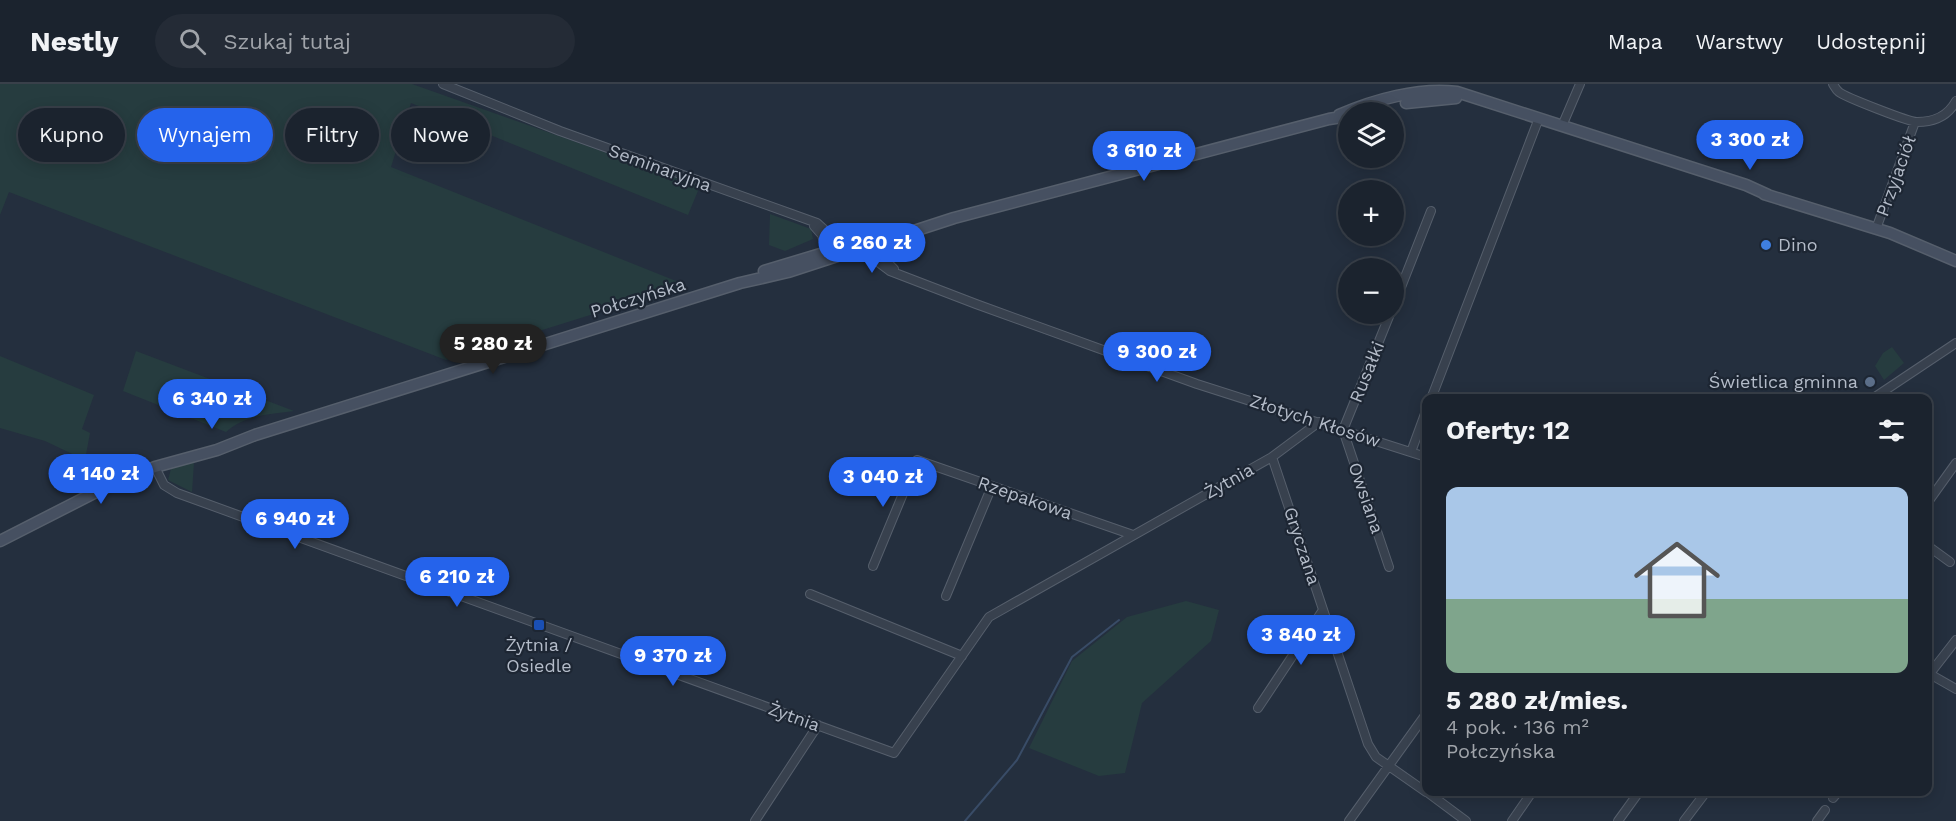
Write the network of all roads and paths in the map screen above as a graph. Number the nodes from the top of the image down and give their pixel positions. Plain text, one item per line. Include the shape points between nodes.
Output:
1 (443, 84) edge
2 (1580, 84) edge
3 (1833, 84) edge
4 (1423, 92) edge
5 (1956, 101) edge
6 (1394, 102) edge
7 (1338, 117) edge
8 (1331, 118) junction
9 (1539, 118) junction
10 (1915, 122) junction
11 (1562, 126) junction
12 (1431, 211) dead end
13 (1876, 229) junction
14 (875, 242) junction
15 (831, 253) junction
16 (1956, 261) edge
17 (1404, 280) edge
18 (1386, 324) edge
19 (1956, 343) edge
20 (1433, 394) edge
21 (1880, 394) edge
22 (1422, 421) edge
23 (1318, 422) junction
24 (1343, 430) junction
25 (1410, 452) junction
26 (1422, 456) edge
27 (1272, 457) junction
28 (1956, 463) edge
29 (154, 467) junction
30 (992, 486) junction
31 (1932, 496) edge
32 (1133, 535) junction
33 (0, 541) edge
34 (1932, 549) edge
35 (1950, 562) dead end
36 (873, 566) dead end
37 (1389, 567) dead end
38 (810, 594) dead end
39 (946, 596) dead end
40 (1323, 610) junction
41 (1956, 640) edge
42 (962, 656) junction
43 (1932, 669) edge
44 (1932, 676) edge
45 (1956, 689) edge
46 (1258, 708) dead end
47 (1422, 719) edge
48 (818, 725) junction
49 (1388, 766) junction
50 (1422, 789) edge
51 (1432, 796) edge
52 (1529, 796) edge
53 (1636, 796) edge
54 (1703, 796) edge
55 (1825, 810) dead end
56 (755, 821) edge
57 (1349, 821) edge
58 (1466, 821) edge
59 (1512, 821) edge
60 (1618, 821) edge
61 (1684, 821) edge
62 (1817, 821) edge

1 - 15 street, Seminaryjna via 811,222
2 - 11 street
3 - 10 street, Przyjaciół via 1851,98
4 - 6 main road
4 - 8 main road, Połczyńska
4 - 9 main road via 1480,99
5 - 10 street, Przyjaciół via 1941,117
7 - 8 main road, Połczyńska
8 - 14 main road, Połczyńska
9 - 11 main road
9 - 20 street
10 - 13 street, Przyjaciół
11 - 13 main road
12 - 17 street
13 - 16 main road
14 - 15 main road, Połczyńska
14 - 23 street, Złotych Kłosów via 882,266 1197,384
15 - 29 main road, Połczyńska via 766,278
18 - 24 street, Rusałki
19 - 21 street
22 - 25 street
23 - 24 street, Złotych Kłosów
23 - 27 street, Żytnia
24 - 25 street, Złotych Kłosów
24 - 37 street, Owsiana
25 - 26 street, Złotych Kłosów
27 - 32 street, Żytnia
27 - 40 street, Gryczana
28 - 31 street
29 - 33 main road, Połczyńska via 100,489
29 - 48 street, Żytnia via 164,485 177,493
30 - 32 street, Rzepakowa
30 - 36 street, Rzepakowa via 917,460
30 - 39 street
32 - 42 street, Żytnia via 988,617
34 - 35 street
38 - 42 street
40 - 46 street
40 - 49 street, Gryczana via 1368,744
41 - 43 street
42 - 48 street, Żytnia via 894,753
44 - 45 street
47 - 49 street
48 - 56 street
49 - 50 street, Gryczana
49 - 57 street
51 - 58 street, Gryczana
52 - 59 street
53 - 60 street
54 - 61 street
55 - 62 street

